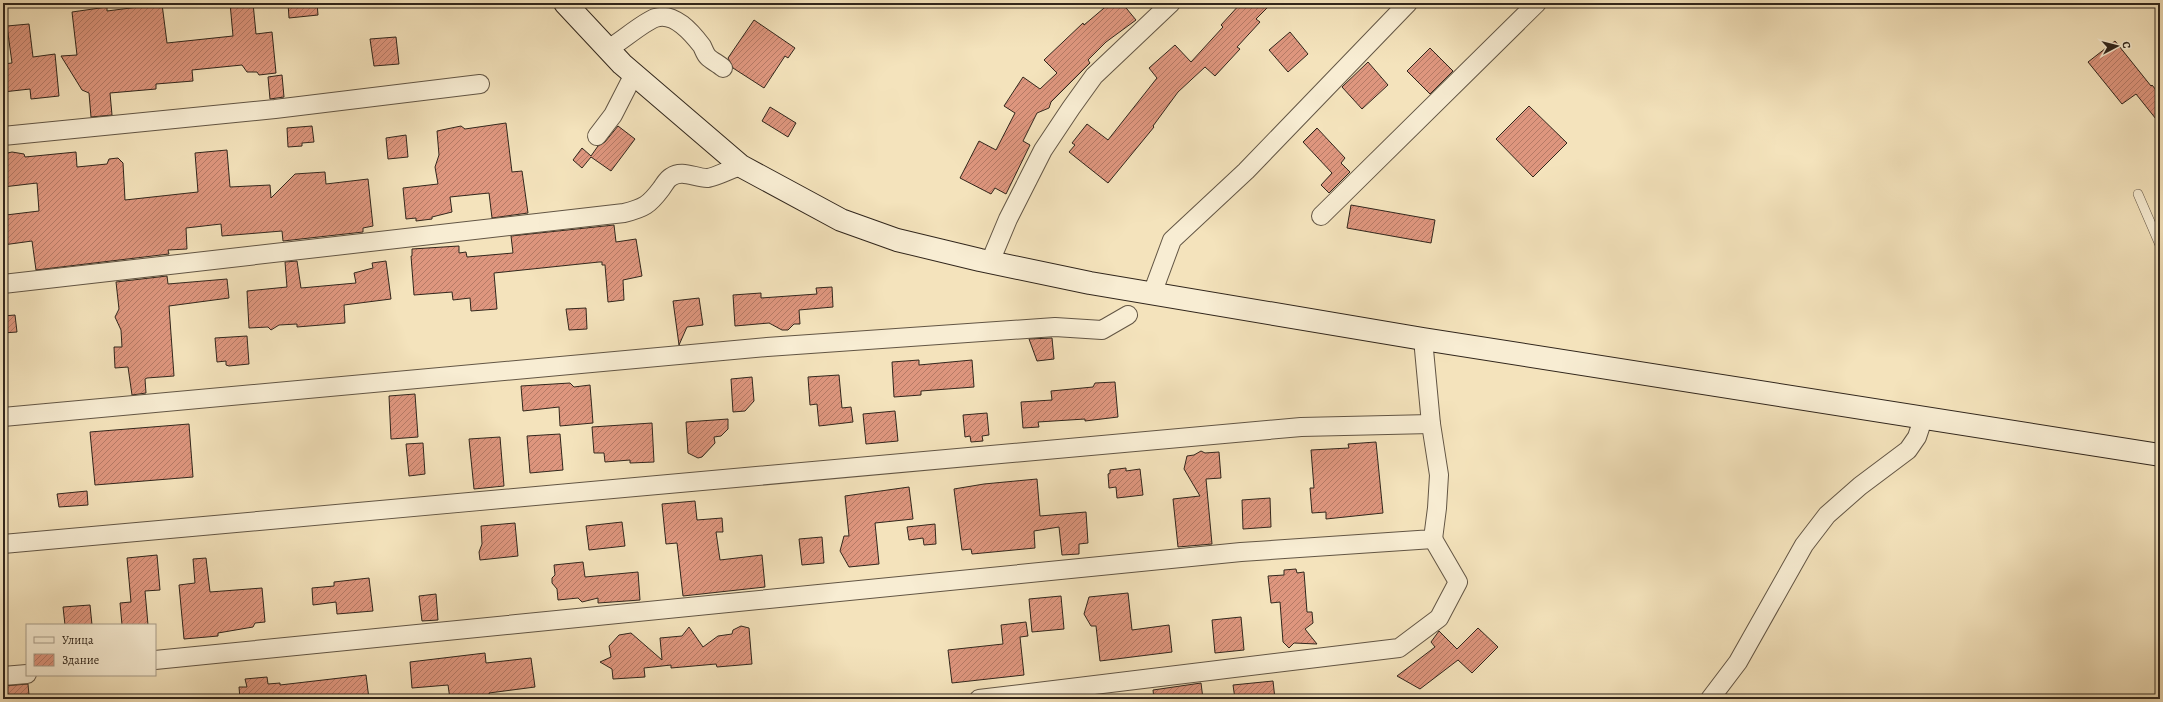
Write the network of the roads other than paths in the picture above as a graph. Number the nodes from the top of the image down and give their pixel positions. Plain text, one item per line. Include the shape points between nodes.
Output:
1 (565, 3) edge
2 (1171, 3) edge
3 (1408, 3) edge
4 (1538, 3) edge
5 (608, 49) junction
6 (723, 68) dead end
7 (634, 74) junction
8 (480, 84) dead end
9 (3, 136) edge
10 (597, 136) dead end
11 (741, 166) junction
12 (2138, 194) dead end
13 (1321, 216) dead end
14 (2160, 245) edge
15 (990, 262) junction
16 (3, 284) edge
17 (1152, 294) junction
18 (1128, 315) dead end
19 (1422, 339) junction
20 (3, 417) edge
21 (1923, 419) junction
22 (1431, 424) junction
23 (2160, 456) edge
24 (1433, 540) junction
25 (3, 544) edge
26 (156, 660) edge
27 (26, 674) edge
28 (3, 676) edge
29 (979, 699) edge
30 (1710, 699) edge

1 - 5 main road
2 - 15 street via 1094,76 1071,108 1043,150 1008,219
3 - 17 street via 1246,171 1172,240
4 - 13 street
5 - 6 street via 625,40 647,22 656,18 667,18 682,24 708,57
5 - 7 main road
7 - 10 street via 613,115
7 - 11 main road
8 - 9 street via 275,109
11 - 15 main road via 841,220 897,240
11 - 16 street via 713,177 682,173 671,177 649,204 624,213
12 - 14 lane
15 - 17 main road
17 - 19 main road
18 - 20 street via 1102,330 1055,327 767,347
19 - 21 main road
19 - 22 street
21 - 23 main road
21 - 30 street via 1917,437 1908,450 1827,515 1804,545 1738,662
22 - 24 street via 1439,474 1438,508
22 - 25 street via 1301,427
24 - 26 street via 1242,552
24 - 29 street via 1458,582 1439,618 1399,648
27 - 28 street

